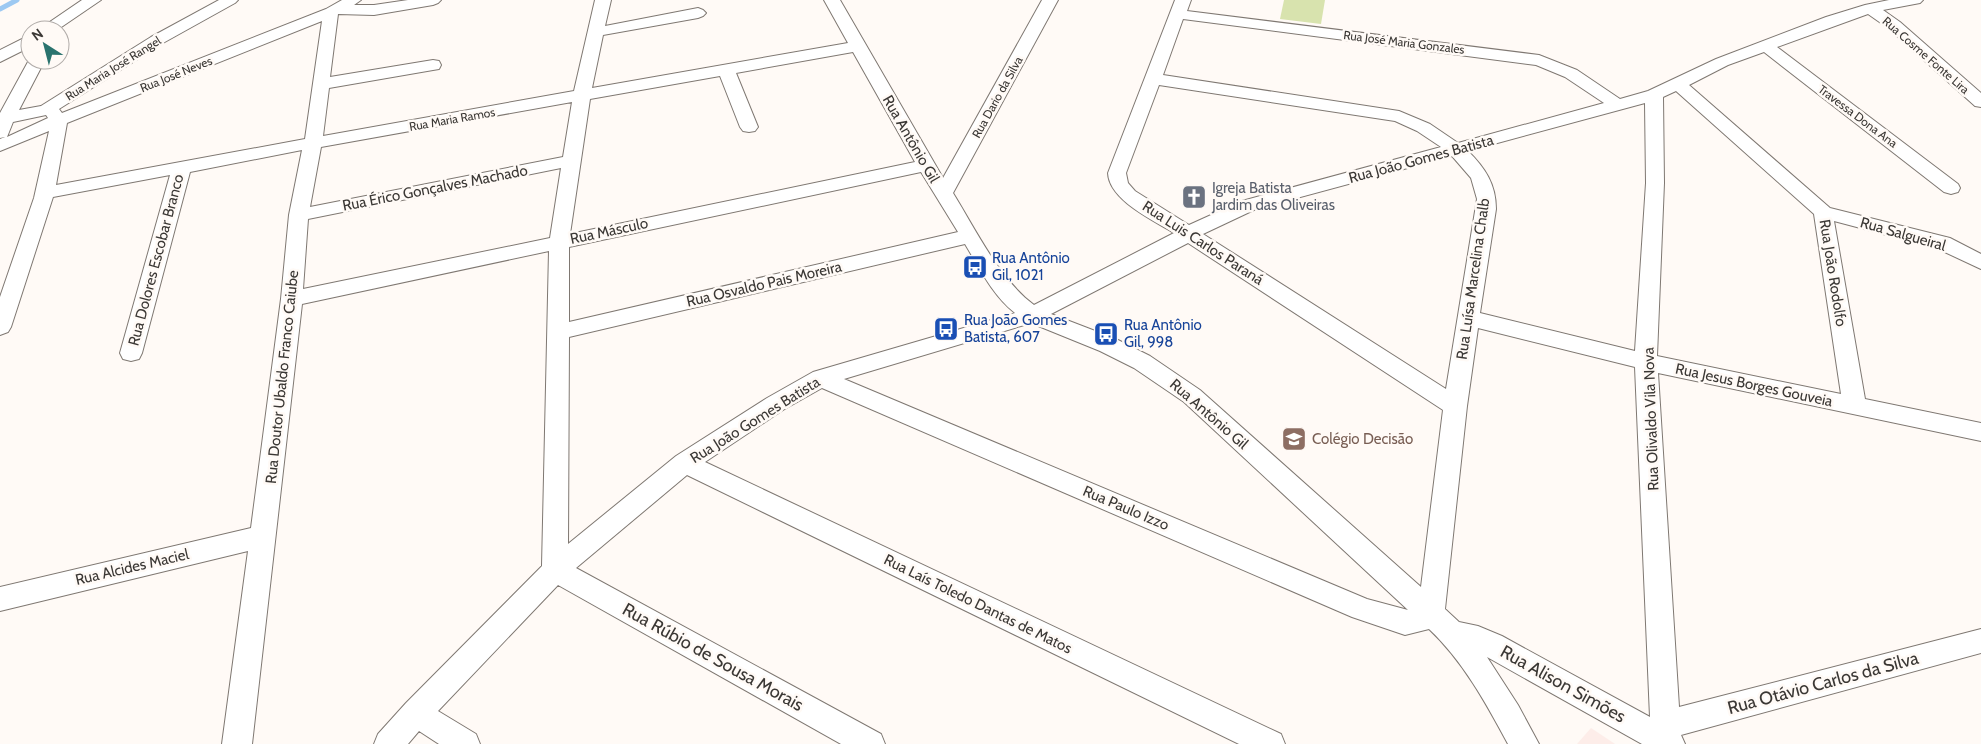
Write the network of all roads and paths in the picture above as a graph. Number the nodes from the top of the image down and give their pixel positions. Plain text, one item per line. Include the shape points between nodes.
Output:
1 (93, 0) edge
2 (230, 0) edge
3 (433, 0) edge
4 (604, 0) edge
5 (832, 0) edge
6 (1050, 0) edge
7 (1915, 0) edge
8 (341, 6) edge
9 (1180, 7) edge
10 (1870, 8) junction
11 (698, 13) dead end
12 (63, 20) edge
13 (596, 32) junction
14 (1765, 45) junction
15 (20, 46) edge
16 (859, 46) junction
17 (0, 57) edge
18 (433, 65) dead end
19 (32, 70) edge
20 (726, 70) junction
21 (1154, 79) junction
22 (1677, 83) junction
23 (321, 84) junction
24 (1654, 95) junction
25 (582, 96) junction
26 (1981, 102) edge
27 (1618, 106) junction
28 (52, 115) junction
29 (3, 125) edge
30 (749, 127) dead end
31 (313, 143) junction
32 (0, 146) edge
33 (1456, 149) junction
34 (571, 161) junction
35 (926, 165) junction
36 (182, 166) junction
37 (1951, 188) dead end
38 (44, 193) junction
39 (944, 194) junction
40 (1823, 212) junction
41 (299, 215) junction
42 (1189, 234) junction
43 (970, 236) junction
44 (560, 242) junction
45 (1981, 262) edge
46 (292, 299) junction
47 (1032, 315) junction
48 (1469, 318) junction
49 (0, 327) edge
50 (559, 332) junction
51 (131, 353) dead end
52 (1646, 362) junction
53 (821, 378) junction
54 (1454, 406) junction
55 (1855, 407) junction
56 (1981, 432) edge
57 (685, 463) junction
58 (264, 536) junction
59 (555, 570) junction
60 (0, 599) edge
61 (1431, 612) junction
62 (1452, 633) junction
63 (1981, 641) edge
64 (416, 713) junction
65 (1667, 737) edge
66 (237, 744) edge
67 (388, 744) edge
68 (465, 744) edge
69 (870, 744) edge
70 (1270, 744) edge
71 (1524, 744) edge

1 - 12 street
2 - 28 street, Rua Maria José Rangel via 157,40
3 - 8 street via 371,10 355,11
4 - 13 street
5 - 16 street, Rua Antônio Gil
6 - 39 street, Rua Dario da Silva
7 - 10 street, Rua João Gomes Batista
8 - 23 street, Rua Doutor Ubaldo Franco Caiube
8 - 28 street, Rua José Neves
9 - 21 street, Rua Luis Carlos Paraná
9 - 27 street, Rua José Maria Gonzales via 1539,60 1562,68 1588,83
10 - 14 street, Rua João Gomes Batista
10 - 26 street, Rua Cosme Fonte Lira via 1894,25
11 - 13 street
13 - 25 street
14 - 22 street, Rua João Gomes Batista
14 - 37 street, Travessa Dona Ana
15 - 17 street
16 - 20 street, Rua Maria Ramos
16 - 35 street, Rua Antônio Gil
18 - 23 street
19 - 29 street
20 - 25 street, Rua Maria Ramos
20 - 30 street
21 - 33 street, Rua Luísa Marcelina Chalb via 1391,114 1417,122
21 - 42 street, Rua Luis Carlos Paraná via 1117,173 1117,182 1128,195
22 - 24 street, Rua João Gomes Batista
22 - 40 street, Rua João Rodolfo
23 - 31 street, Rua Doutor Ubaldo Franco Caiube
24 - 27 street, Rua João Gomes Batista
24 - 52 street, Rua Olivaldo Vila Nova via 1655,183
25 - 31 street, Rua Maria Ramos
25 - 34 street
27 - 33 street, Rua João Gomes Batista
28 - 29 street, Rua Maria José Rangel
28 - 32 street, Rua José Neves
28 - 38 street via 58,140
31 - 36 street, Rua Maria Ramos
31 - 41 street, Rua Doutor Ubaldo Franco Caiube
33 - 42 street, Rua João Gomes Batista via 1249,205
33 - 48 street, Rua Luísa Marcelina Chalb via 1478,172 1485,190 1486,209
34 - 41 street, Rua Érico Gonçalves Machado
34 - 44 street
35 - 39 street, Rua Antônio Gil
35 - 44 street, Rua Másculo
36 - 38 street, Rua Maria Ramos
36 - 51 street, Rua Dolores Escobar Branco
38 - 49 street
39 - 43 street, Rua Antônio Gil
40 - 45 street, Rua Salgueiral via 1943,243
40 - 55 street, Rua João Rodolfo
41 - 46 street, Rua Doutor Ubaldo Franco Caiube
42 - 47 street, Rua João Gomes Batista
42 - 54 street, Rua Luis Carlos Paraná
43 - 47 street, Rua Antônio Gil via 998,282
43 - 50 street, Rua Osvaldo Pais Moreira
44 - 46 street, Rua Másculo
44 - 50 street
46 - 58 street, Rua Doutor Ubaldo Franco Caiube
47 - 53 street, Rua João Gomes Batista
47 - 61 street, Rua Antônio Gil via 1142,362 1184,391
48 - 52 street, Rua Jesus Borges Gouveia
48 - 54 street, Rua Luísa Marcelina Chalb
50 - 59 street
52 - 55 street, Rua Jesus Borges Gouveia
52 - 65 street, Rua Olivaldo Vila Nova
53 - 57 street, Rua João Gomes Batista
53 - 61 street, Rua Paulo Izzo via 1362,608 1405,623 1419,621
54 - 61 street, Rua Luísa Marcelina Chalb
55 - 56 street, Rua Jesus Borges Gouveia
57 - 59 street, Rua João Gomes Batista
57 - 70 street, Rua Laís Toledo Dantas de Matos
58 - 60 street, Rua Alcides Maciel
58 - 66 street, Rua Doutor Ubaldo Franco Caiube
59 - 64 street, Rua João Gomes Batista
59 - 69 street, Rua Rúbio de Sousa Morais
61 - 62 street, Rua Antônio Gil
62 - 65 street, Rua Alison Simões via 1478,638
62 - 71 street, Rua Antônio Gil via 1468,650
63 - 65 street, Rua Otávio Carlos da Silva
64 - 67 street, Rua João Gomes Batista
64 - 68 street

